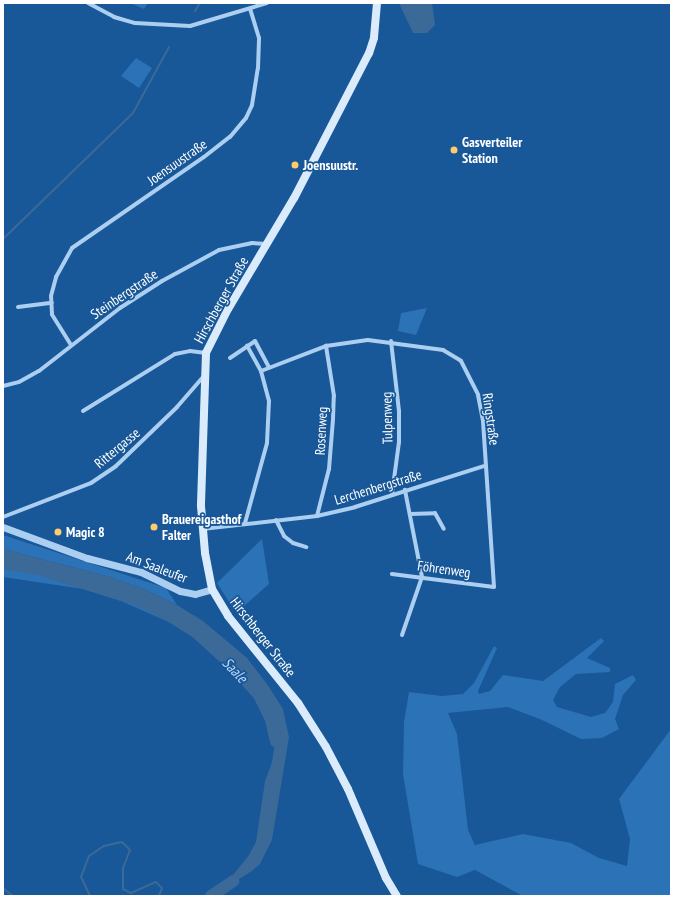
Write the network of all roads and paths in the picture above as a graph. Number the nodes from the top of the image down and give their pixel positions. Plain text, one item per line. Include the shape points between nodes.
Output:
1 (88, 3) edge
2 (267, 3) edge
3 (377, 3) edge
4 (251, 6) edge
5 (267, 244) junction
6 (52, 303) junction
7 (18, 307) dead end
8 (391, 341) junction
9 (71, 345) junction
10 (247, 346) junction
11 (326, 346) junction
12 (206, 353) junction
13 (230, 358) dead end
14 (270, 367) junction
15 (261, 371) junction
16 (202, 379) junction
17 (3, 386) edge
18 (83, 411) dead end
19 (484, 466) junction
20 (405, 490) junction
21 (392, 494) junction
22 (410, 514) junction
23 (317, 516) junction
24 (3, 517) edge
25 (276, 520) junction
26 (245, 523) junction
27 (3, 527) edge
28 (202, 529) junction
29 (444, 529) dead end
30 (306, 547) dead end
31 (392, 574) dead end
32 (422, 577) junction
33 (494, 587) joint
34 (212, 589) junction
35 (402, 635) dead end
36 (397, 896) edge

1 - 4 street via 114,17 135,23 165,26 190,26
2 - 4 street
3 - 5 main road, Hirschberger Straße via 374,38 369,53 325,141
4 - 6 street, Joensuustraße via 258,38 258,68 257,85 246,118 230,137 204,157 72,248 56,277
5 - 9 street, Steinbergstraße via 252,242 219,250 162,281
5 - 12 main road, Hirschberger Straße via 228,309
6 - 7 street
6 - 9 street, Joensuustraße via 52,314
8 - 11 street, Ringstraße via 368,340
8 - 19 street, Ringstraße via 443,350 461,361 478,395 483,421
8 - 21 street, Tulpenweg via 399,411 399,442
9 - 17 street, Steinbergstraße via 39,371 19,382
10 - 13 street
10 - 14 street via 255,341
10 - 15 street
11 - 14 street, Ringstraße
11 - 23 street, Rosenweg via 334,396 333,426 329,469
12 - 16 main road, Hirschberger Straße
12 - 18 street via 190,351 175,354
14 - 15 street, Ringstraße
15 - 26 street via 269,401 267,443
16 - 24 street, Rittergasse via 116,466 91,483
16 - 28 main road, Hirschberger Straße
19 - 20 street, Lerchenbergstraße
19 - 33 street, Ringstraße via 489,490
20 - 21 street, Lerchenbergstraße
20 - 22 street
21 - 23 street, Lerchenbergstraße via 355,507
22 - 29 street via 435,513
22 - 32 street
23 - 25 street, Lerchenbergstraße
25 - 26 street, Lerchenbergstraße
25 - 30 street via 284,536 293,543
26 - 28 street, Lerchenbergstraße
27 - 34 street, Am Saaleufer via 87,558 141,572 180,591 195,594
28 - 34 main road, Hirschberger Straße
31 - 32 street, Föhrenweg
32 - 33 street, Föhrenweg
32 - 35 street
34 - 36 main road, Hirschberger Straße via 228,616 299,704 326,747 348,789 386,878

